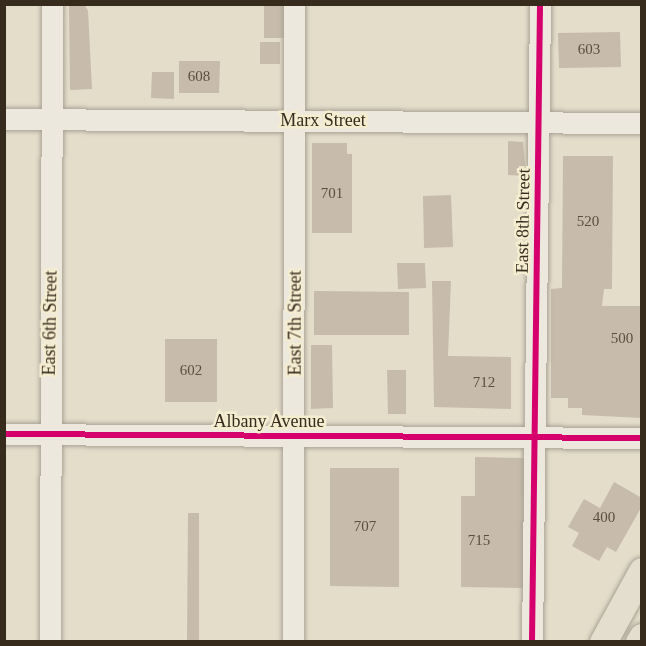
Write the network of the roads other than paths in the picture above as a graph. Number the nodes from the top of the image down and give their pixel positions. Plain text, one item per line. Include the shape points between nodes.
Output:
1 (52, 4) edge
2 (294, 4) edge
3 (540, 4) edge
4 (4, 119) edge
5 (53, 119) junction
6 (296, 120) junction
7 (540, 122) junction
8 (642, 123) edge
9 (4, 434) edge
10 (49, 435) junction
11 (294, 437) junction
12 (534, 437) junction
13 (642, 438) edge
14 (642, 571) edge
15 (642, 637) edge
16 (50, 642) edge
17 (293, 642) edge
18 (532, 642) edge
19 (603, 642) edge
20 (639, 642) edge

1 - 5 street, East 6th Street
2 - 6 street, East 7th Street
3 - 7 street, East 8th Street
4 - 5 street, Marx Street
5 - 6 street, Marx Street
5 - 10 street, East 6th Street
6 - 7 street, Marx Street
6 - 11 street, East 7th Street
7 - 8 street, Marx Street
7 - 12 street, East 8th Street
9 - 10 street, Albany Avenue
10 - 11 street, Albany Avenue
10 - 16 street, East 6th Street
11 - 12 street, Albany Avenue
11 - 17 street, East 7th Street
12 - 13 street, Albany Avenue
12 - 18 street
14 - 19 main road
15 - 20 main road

